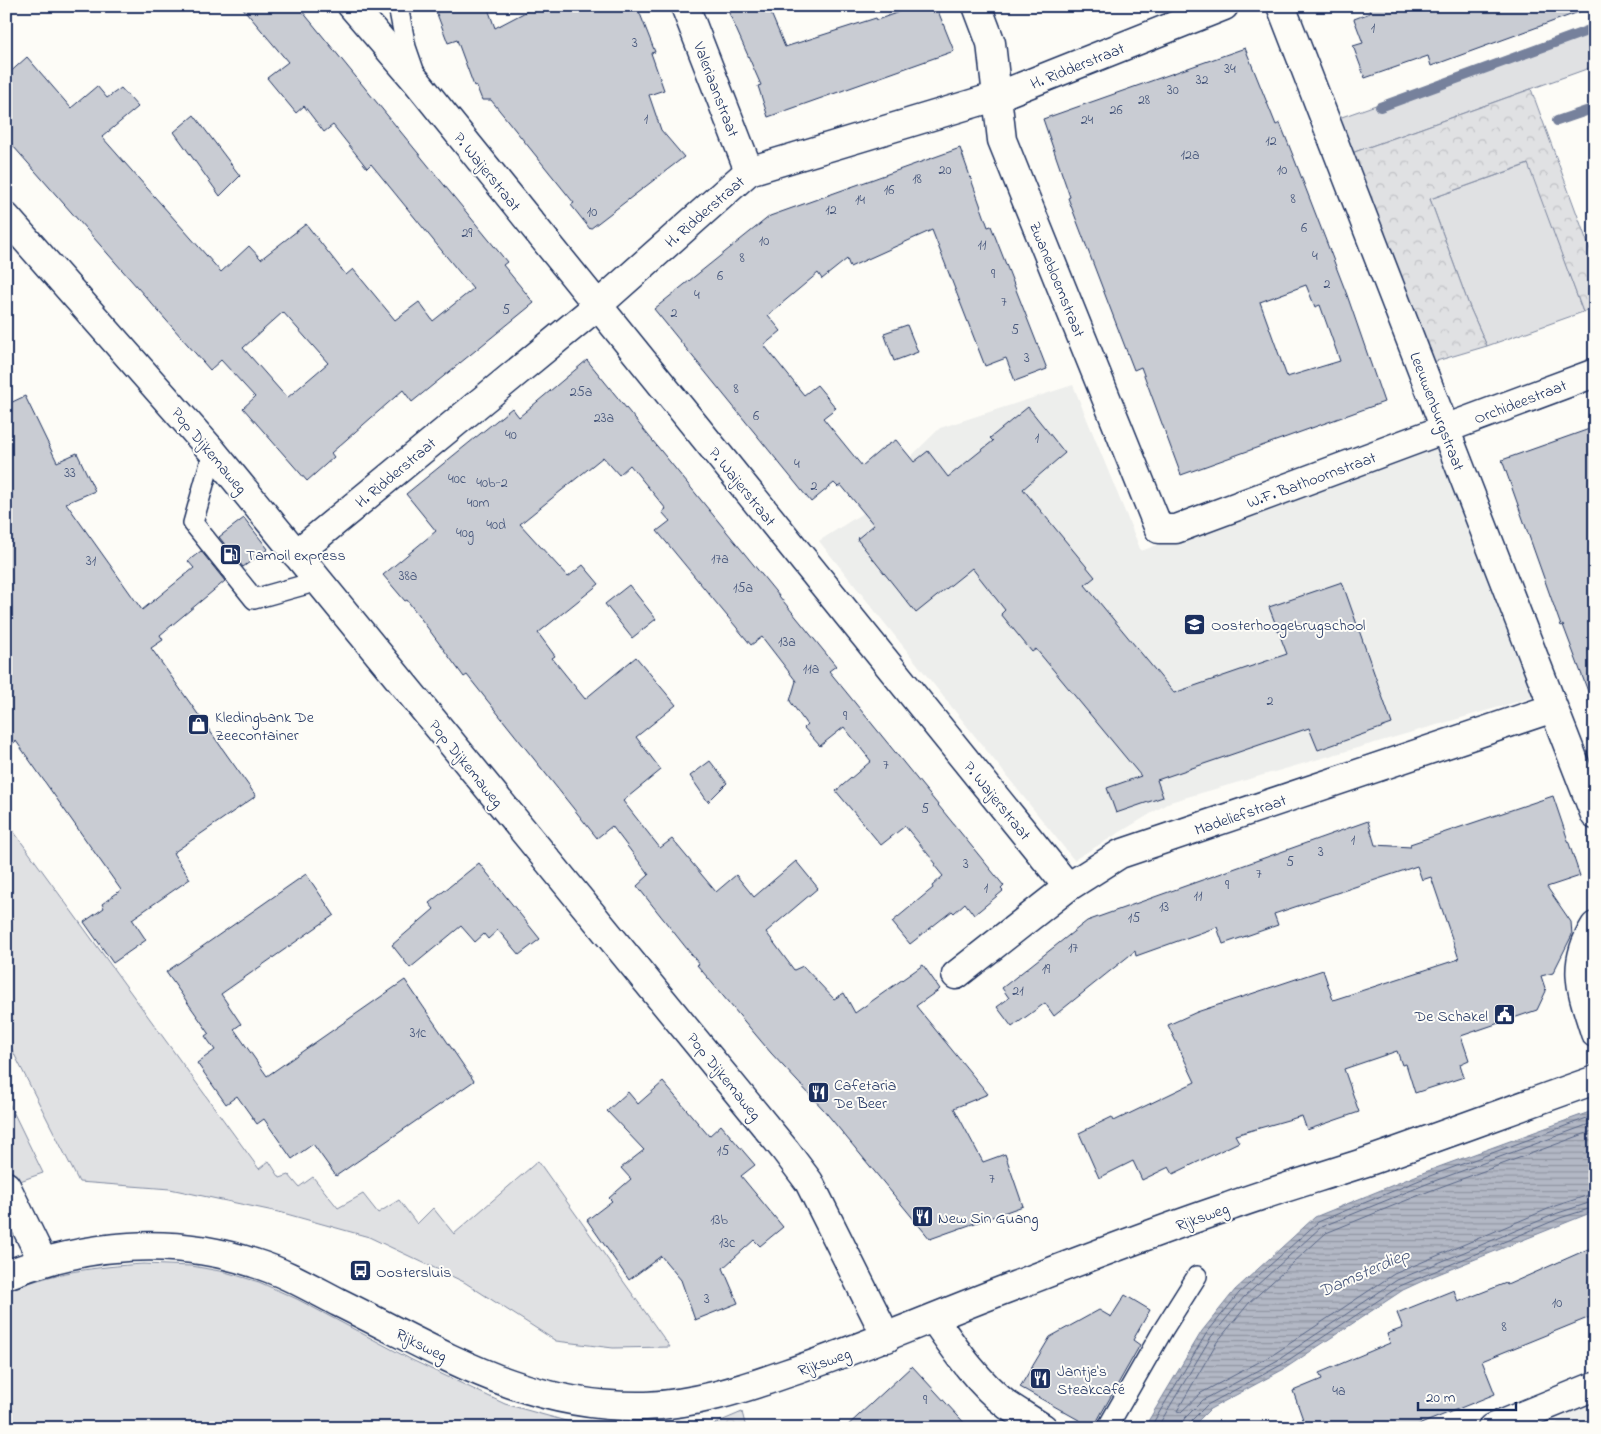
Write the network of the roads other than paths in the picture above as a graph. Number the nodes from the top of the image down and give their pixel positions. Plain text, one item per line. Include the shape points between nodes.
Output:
1 (352, 6) edge
2 (398, 6) edge
3 (685, 6) edge
4 (978, 6) edge
5 (1224, 6) edge
6 (1281, 6) edge
7 (418, 83) junction
8 (998, 96) junction
9 (749, 171) junction
10 (6, 218) edge
11 (597, 306) junction
12 (1595, 373) edge
13 (1446, 429) junction
14 (213, 452) junction
15 (1176, 529) joint
16 (296, 554) junction
17 (318, 581) junction
18 (1553, 708) junction
19 (1595, 815) edge
20 (1068, 887) junction
21 (1595, 926) edge
22 (956, 975) dead end
23 (1595, 1033) edge
24 (1595, 1080) edge
25 (6, 1186) edge
26 (43, 1262) junction
27 (6, 1275) edge
28 (1197, 1276) dead end
29 (934, 1318) junction
30 (887, 1338) junction
31 (1595, 1386) edge
32 (1043, 1428) edge
33 (1107, 1428) edge
34 (1492, 1428) edge

1 - 7 street, P. Waijerstraat
2 - 7 lane, P. Waijerstraat via 406,47
3 - 9 street, Valeriaanstraat
4 - 8 street, Zwanebloemstraat via 991,43
5 - 8 street, H. Ridderstraat
6 - 13 street, Leeuwenburgstraat
7 - 11 street, P. Waijerstraat
8 - 9 street, H. Ridderstraat
8 - 15 street, Zwanebloemstraat via 1002,140 1159,529
9 - 11 street, H. Ridderstraat
10 - 14 street, Pop Dijkemaweg
11 - 16 street, H. Ridderstraat
11 - 20 street, P. Waijerstraat
12 - 13 street, Orchideestraat
13 - 15 street, W.F. Bathoornstraat
13 - 18 street, Leeuwenburgstraat
14 - 16 street, Pop Dijkemaweg
14 - 17 lane via 193,523 254,599
16 - 17 street, Pop Dijkemaweg
17 - 30 street, Pop Dijkemaweg via 810,1182
18 - 19 street, Leeuwenburgstraat
18 - 20 street, Madeliefstraat via 1120,854
20 - 22 street, Madeliefstraat
21 - 23 street via 1582,951 1579,978
24 - 29 street, Rijksweg via 1372,1160 1218,1210
25 - 26 street
26 - 27 street
26 - 30 street, Rijksweg via 102,1249 139,1246 185,1248 254,1263 294,1278 488,1376 525,1391 586,1404 648,1406 711,1398
28 - 33 lane via 1162,1330
29 - 30 street, Rijksweg
29 - 32 street via 990,1389
31 - 34 street

